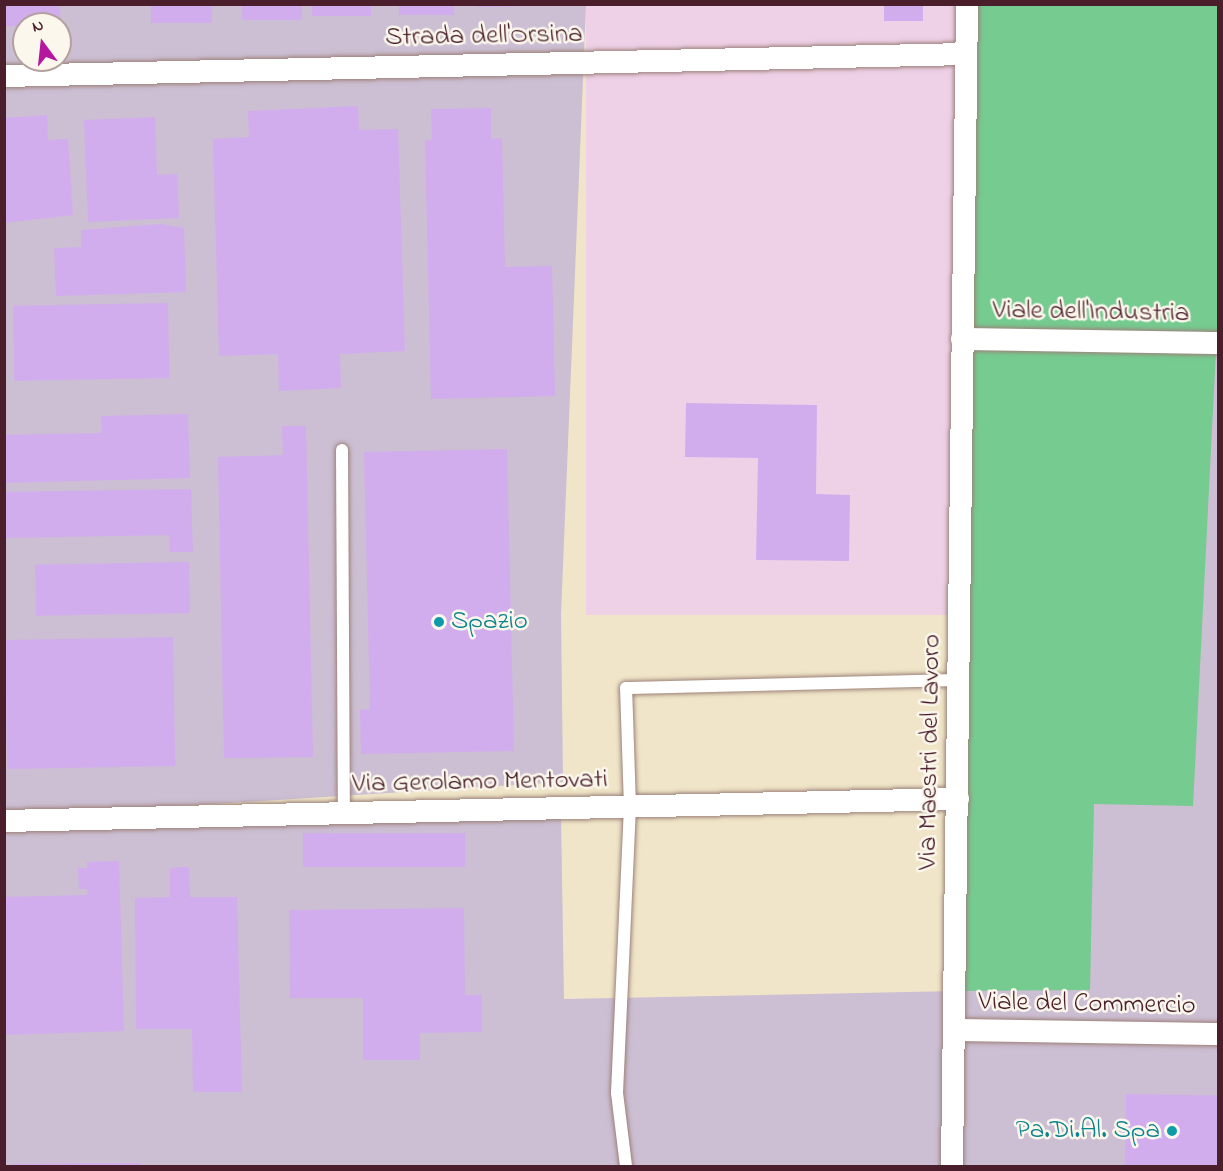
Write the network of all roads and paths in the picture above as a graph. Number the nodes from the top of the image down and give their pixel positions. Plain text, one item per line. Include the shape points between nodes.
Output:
1 (967, 4) edge
2 (965, 54) junction
3 (4, 76) edge
4 (962, 339) junction
5 (1218, 343) edge
6 (342, 450) dead end
7 (961, 680) junction
8 (957, 799) junction
9 (630, 807) junction
10 (344, 813) junction
11 (4, 821) edge
12 (954, 1030) junction
13 (1218, 1034) edge
14 (626, 1167) edge
15 (952, 1167) edge

1 - 2 street, Via Maestri del Lavoro
2 - 3 street, Strada dell'Orsina
2 - 4 street, Via Maestri del Lavoro
4 - 5 street, Viale dell'Industria
4 - 7 street, Via Maestri del Lavoro
6 - 10 lane
7 - 8 street, Via Maestri del Lavoro
7 - 9 lane via 626,688
8 - 9 street, Via Gerolamo Mentovati
8 - 12 street, Via Maestri del Lavoro
9 - 10 street, Via Gerolamo Mentovati
9 - 14 lane via 617,1093
10 - 11 street, Via Gerolamo Mentovati
12 - 13 street, Viale del Commercio
12 - 15 street, Via Maestri del Lavoro

